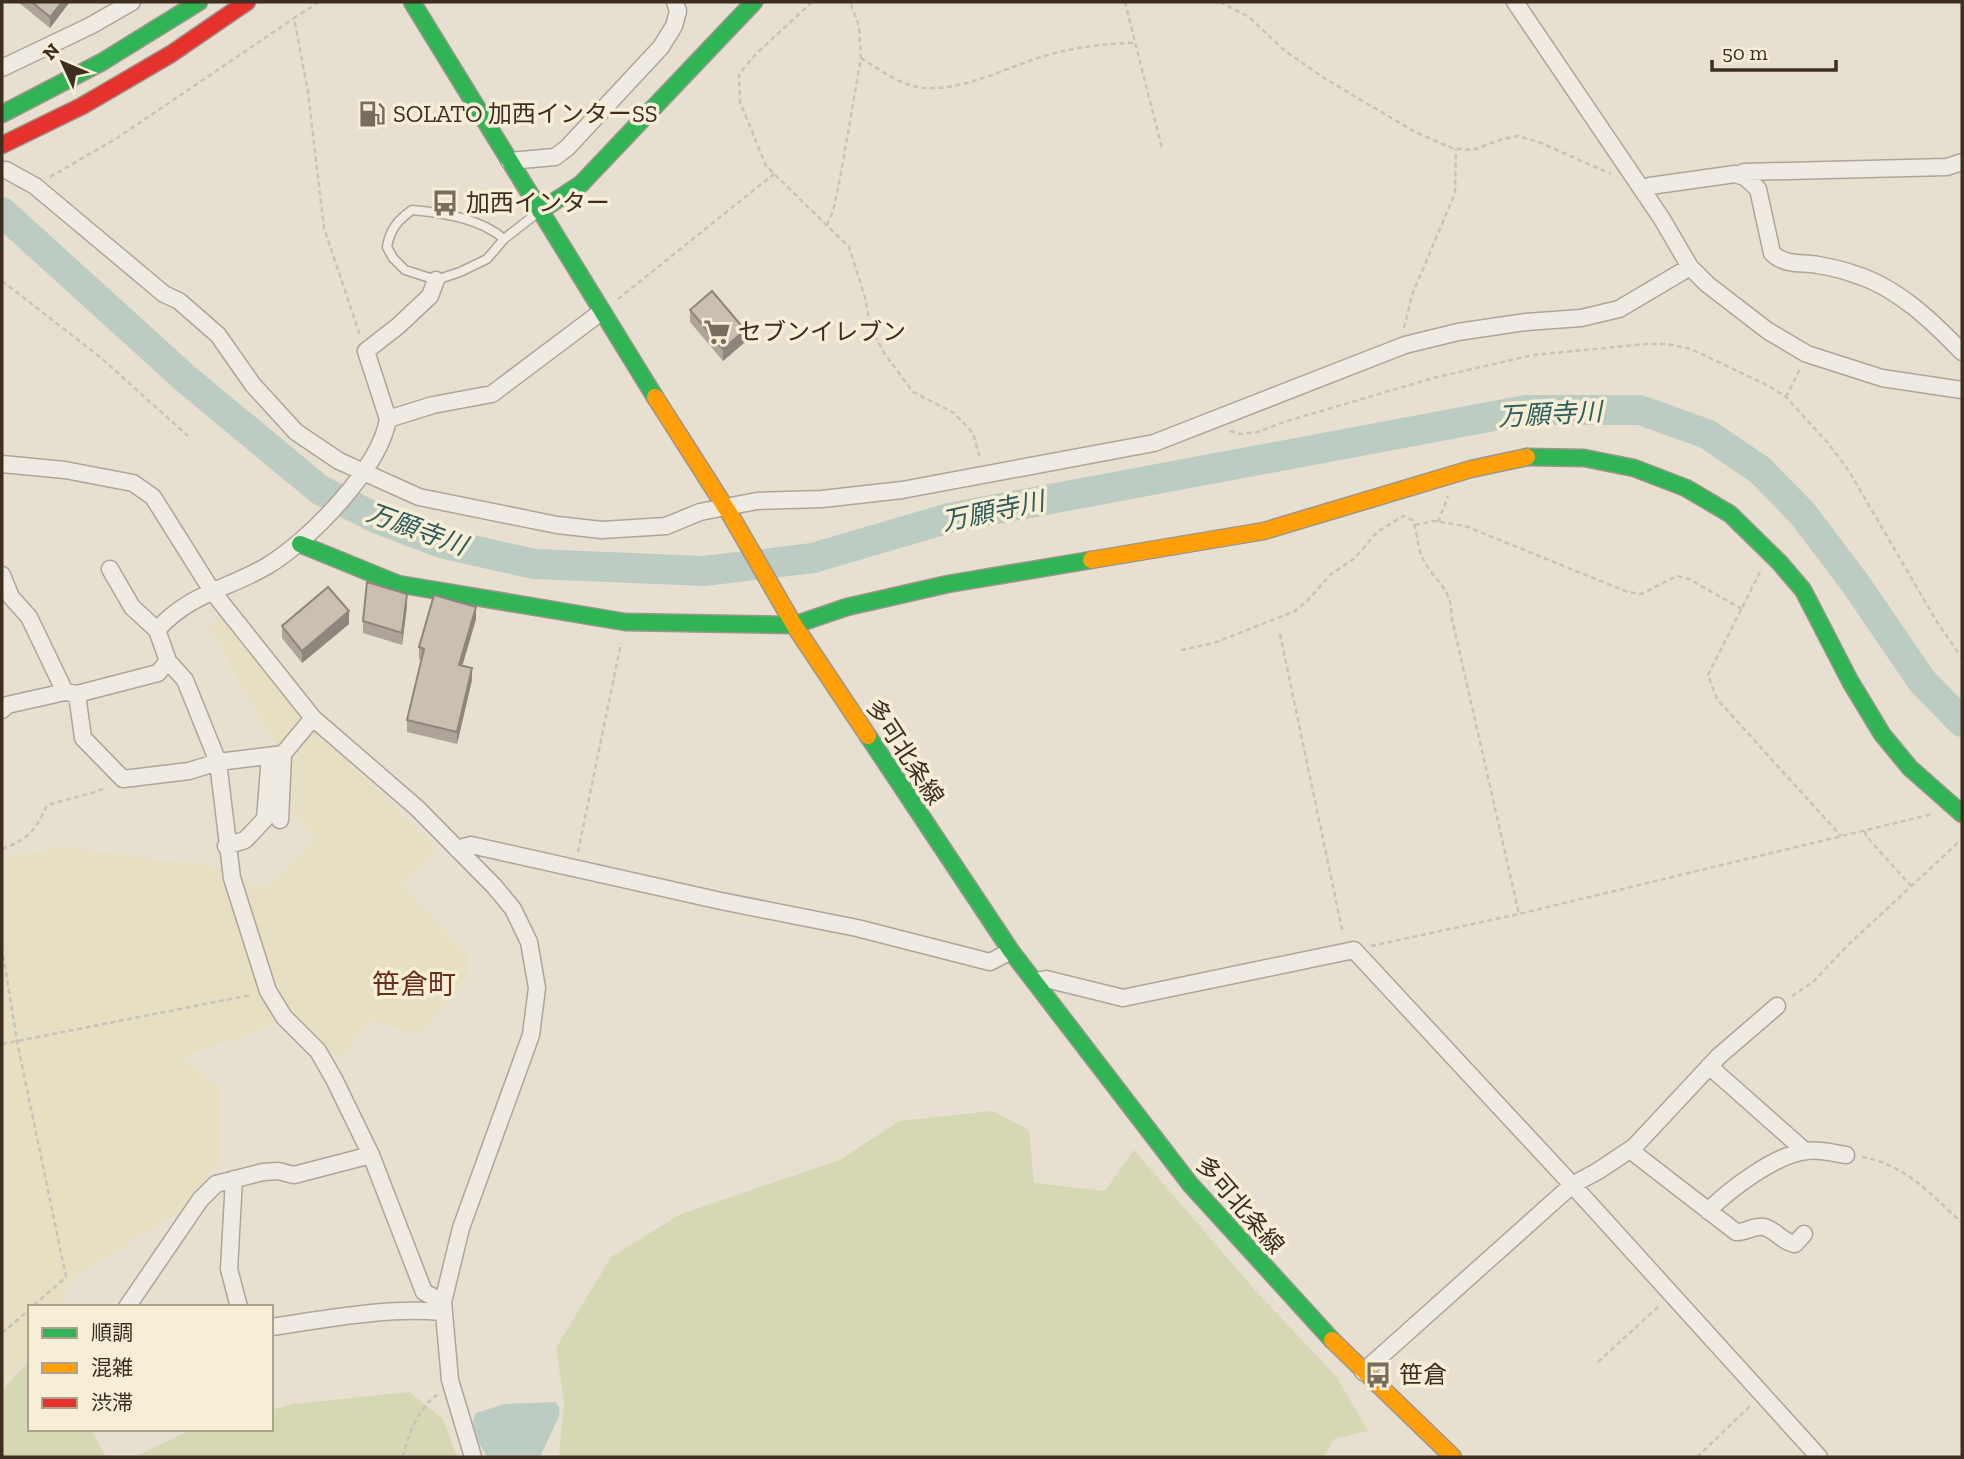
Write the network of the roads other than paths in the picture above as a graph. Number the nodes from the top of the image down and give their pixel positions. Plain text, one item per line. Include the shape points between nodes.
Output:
1 (132, 2) edge
2 (196, 2) edge
3 (247, 2) edge
4 (412, 2) edge
5 (675, 2) edge
6 (734, 2) edge
7 (754, 2) edge
8 (1515, 2) edge
9 (687, 49) dead end
10 (2, 68) edge
11 (2, 114) edge
12 (2, 145) edge
13 (509, 161) junction
14 (1962, 162) edge
15 (6, 170) dead end
16 (566, 172) dead end
17 (1741, 176) junction
18 (1638, 183) junction
19 (540, 211) junction
20 (504, 239) junction
21 (1690, 267) junction
22 (436, 280) junction
23 (601, 312) junction
24 (1962, 352) edge
25 (1962, 390) edge
26 (388, 419) junction
27 (2, 464) edge
28 (361, 477) junction
29 (727, 511) junction
30 (304, 538) junction
31 (110, 569) dead end
32 (2, 575) edge
33 (212, 591) junction
34 (794, 625) junction
35 (158, 630) junction
36 (168, 661) junction
37 (71, 693) junction
38 (2, 710) edge
39 (313, 718) junction
40 (276, 755) junction
41 (218, 762) junction
42 (1957, 809) edge
43 (280, 820) dead end
44 (226, 846) junction
45 (457, 849) junction
46 (1011, 951) junction
47 (1035, 981) junction
48 (1777, 1006) road end
49 (1709, 1066) junction
50 (1630, 1150) junction
51 (1805, 1151) junction
52 (371, 1155) junction
53 (1846, 1155) road end
54 (234, 1179) junction
55 (1572, 1185) junction
56 (1708, 1211) junction
57 (1804, 1234) dead end
58 (128, 1305) edge
59 (238, 1305) edge
60 (443, 1307) junction
61 (273, 1327) edge
62 (1363, 1372) junction
63 (473, 1457) edge
64 (1452, 1457) edge
65 (1819, 1457) edge

1 - 10 street
2 - 11 main road via 156,31
3 - 12 main road via 82,106
4 - 13 main road, 多可北条線
5 - 13 street via 674,26 661,47 567,148 555,157
6 - 9 main road
7 - 19 main road via 581,184
8 - 18 street
13 - 19 main road, 多可北条線
14 - 17 street via 1947,167 1744,172
15 - 28 street via 35,186 164,294 203,320 296,432
16 - 19 main road
17 - 18 street via 1650,186
17 - 24 street via 1758,189 1772,253 1779,260 1818,265 1874,282 1927,316
18 - 21 street
19 - 20 lane
19 - 23 main road, 多可北条線
20 - 22 lane via 486,258
20 - 22 lane via 492,228 439,212 412,210 392,228 387,247 405,270
21 - 25 street via 1768,331 1807,354 1882,378
21 - 29 street via 1619,309 1581,318 1458,332 1405,345 1154,443 902,490 757,500
22 - 26 street via 430,296 366,351
23 - 26 street via 492,394
23 - 29 main road, 多可北条線
26 - 28 street via 383,439
27 - 33 street via 133,483 153,497
28 - 29 street via 419,497 602,530 666,526 700,512
28 - 30 street
29 - 34 main road, 多可北条線
30 - 33 street via 266,566
30 - 34 main road via 398,584 625,622
31 - 35 street via 132,607
32 - 37 street
33 - 35 street via 169,617
33 - 39 street
34 - 42 main road via 847,607 948,584 1264,531 1462,471 1530,456 1584,458 1634,468 1686,488 1730,514 1802,590 1882,734 1910,768
34 - 46 main road, 多可北条線
35 - 36 street
36 - 37 street via 158,673
36 - 41 street via 185,680
37 - 38 street via 7,705
37 - 41 street via 83,738 123,779 189,771
39 - 40 street
39 - 45 street
40 - 41 street
40 - 43 street
40 - 44 street via 265,818 245,839
41 - 44 street
44 - 52 street via 268,991 284,1017 318,1051
45 - 46 street via 471,845 856,928 990,962
45 - 60 street via 513,909 529,942 537,988 531,1035 461,1228
46 - 47 main road, 多可北条線
47 - 55 street via 1046,979 1123,998 1350,951
47 - 62 main road, 多可北条線 via 1190,1184
48 - 49 street
49 - 50 street
49 - 51 street
50 - 55 street
50 - 56 street
51 - 53 street
51 - 56 street via 1759,1171
52 - 54 street via 294,1175 263,1172
52 - 60 street via 424,1292
54 - 58 street via 216,1184 200,1200
54 - 59 street via 229,1269
55 - 62 street
55 - 65 street
56 - 57 street via 1740,1233 1768,1228 1795,1244
60 - 61 street
60 - 63 street via 452,1387
62 - 64 main road, 多可北条線

